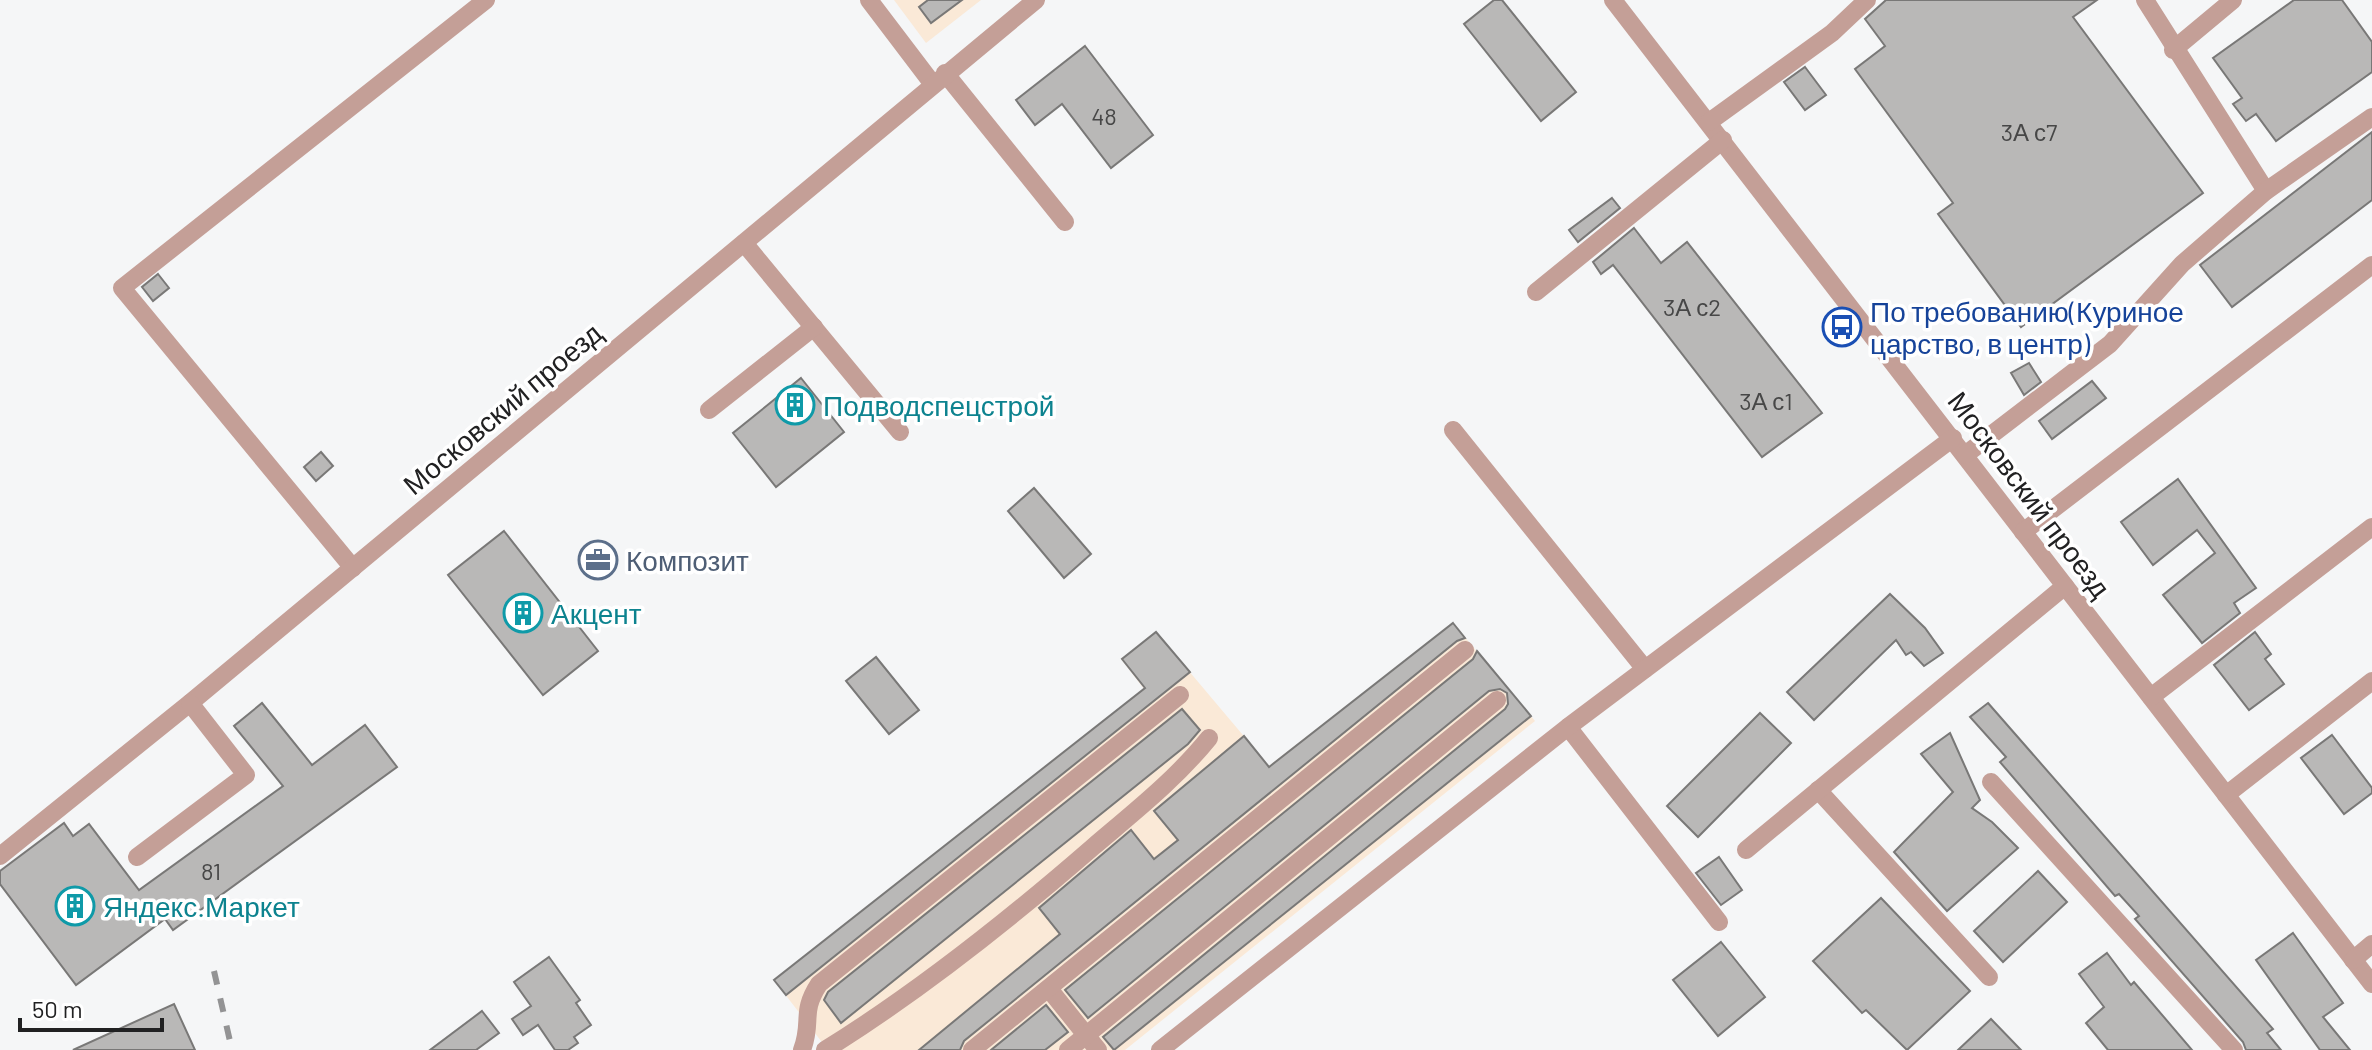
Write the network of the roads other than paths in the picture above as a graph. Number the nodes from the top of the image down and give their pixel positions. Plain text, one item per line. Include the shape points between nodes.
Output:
1 (486, 0) edge
2 (869, 0) edge
3 (1036, 0) edge
4 (1613, 0) edge
5 (1867, 0) edge
6 (2145, 0) edge
7 (2233, 0) edge
8 (2173, 50) junction
9 (938, 78) junction
10 (2372, 117) edge
11 (1709, 122) junction
12 (1723, 140) junction
13 (2266, 191) junction
14 (1065, 222) dead end
15 (744, 243) junction
16 (2372, 265) edge
17 (1536, 292) dead end
18 (814, 327) junction
19 (709, 410) dead end
20 (1453, 430) dead end
21 (900, 432) dead end
22 (1953, 438) junction
23 (1965, 455) junction
24 (2372, 527) edge
25 (2023, 532) junction
26 (353, 568) junction
27 (2065, 586) junction
28 (1465, 650) dead end
29 (1645, 669) junction
30 (2372, 681) edge
31 (1180, 695) dead end
32 (2151, 697) junction
33 (1497, 700) dead end
34 (190, 703) junction
35 (1568, 727) junction
36 (1209, 738) dead end
37 (1991, 782) dead end
38 (1818, 790) junction
39 (2226, 795) junction
40 (1746, 850) dead end
41 (0, 856) edge
42 (137, 857) dead end
43 (1719, 922) dead end
44 (2372, 944) edge
45 (2353, 960) junction
46 (1989, 977) dead end
47 (2372, 984) edge
48 (1049, 989) junction
49 (1092, 1043) edge
50 (802, 1050) edge
51 (825, 1050) edge
52 (972, 1050) edge
53 (1068, 1050) edge
54 (1160, 1050) edge
55 (2234, 1050) edge

1 - 26 street via 122,288
2 - 9 street
3 - 9 street, Московский проезд
4 - 11 street, Московский проезд
5 - 11 street via 1832,33
6 - 8 street
7 - 8 street
8 - 13 street
9 - 14 street
9 - 15 street, Московский проезд
10 - 13 street
11 - 12 street, Московский проезд
12 - 17 street
12 - 22 street, Московский проезд
13 - 23 street via 2182,264 2110,344
15 - 18 street
15 - 26 street, Московский проезд
16 - 25 street
18 - 19 street
18 - 21 street
20 - 29 street
22 - 23 street, Московский проезд
22 - 29 street
23 - 25 street, Московский проезд
24 - 32 street
25 - 27 street, Московский проезд
26 - 34 street, Московский проезд
27 - 32 street, Московский проезд
27 - 38 street
28 - 48 street
29 - 35 street
30 - 39 street
31 - 50 street via 819,984 806,1004 808,1034
32 - 39 street, Московский проезд
33 - 49 street
34 - 41 street, Московский проезд
34 - 42 street via 246,775
35 - 43 street
35 - 54 street
36 - 51 street via 1185,768 1024,907
37 - 55 street
38 - 40 street
38 - 46 street
39 - 45 street, Московский проезд
44 - 45 street
45 - 47 street, Московский проезд
48 - 49 street
48 - 52 street
49 - 53 street

